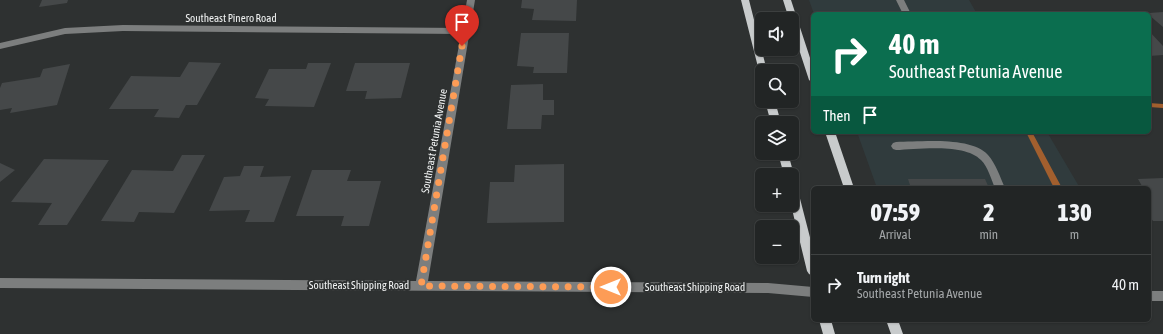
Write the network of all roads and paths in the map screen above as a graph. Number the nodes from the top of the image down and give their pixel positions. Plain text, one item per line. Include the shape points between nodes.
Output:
1 (471, 0) edge
2 (745, 0) edge
3 (787, 0) edge
4 (900, 0) edge
5 (906, 12) edge
6 (465, 31) junction
7 (0, 46) edge
8 (761, 64) edge
9 (811, 74) edge
10 (831, 134) edge
11 (896, 146) dead end
12 (848, 186) edge
13 (999, 186) edge
14 (798, 212) edge
15 (811, 263) edge
16 (0, 283) edge
17 (421, 286) junction
18 (811, 292) edge
19 (1151, 296) edge
20 (1163, 296) edge
21 (826, 322) edge
22 (893, 322) edge
23 (829, 334) edge
24 (897, 334) edge

1 - 6 street, Southeast Petunia Avenue
2 - 8 main road
3 - 9 main road
4 - 5 street
6 - 7 street, Southeast Pinero Road via 123,28 65,32
6 - 17 street, Southeast Petunia Avenue
10 - 12 main road
11 - 13 street via 962,146 973,150 984,157
14 - 15 main road
16 - 17 street, Southeast Shipping Road
17 - 18 street, Southeast Shipping Road via 768,288
19 - 20 street
21 - 23 main road
22 - 24 main road

